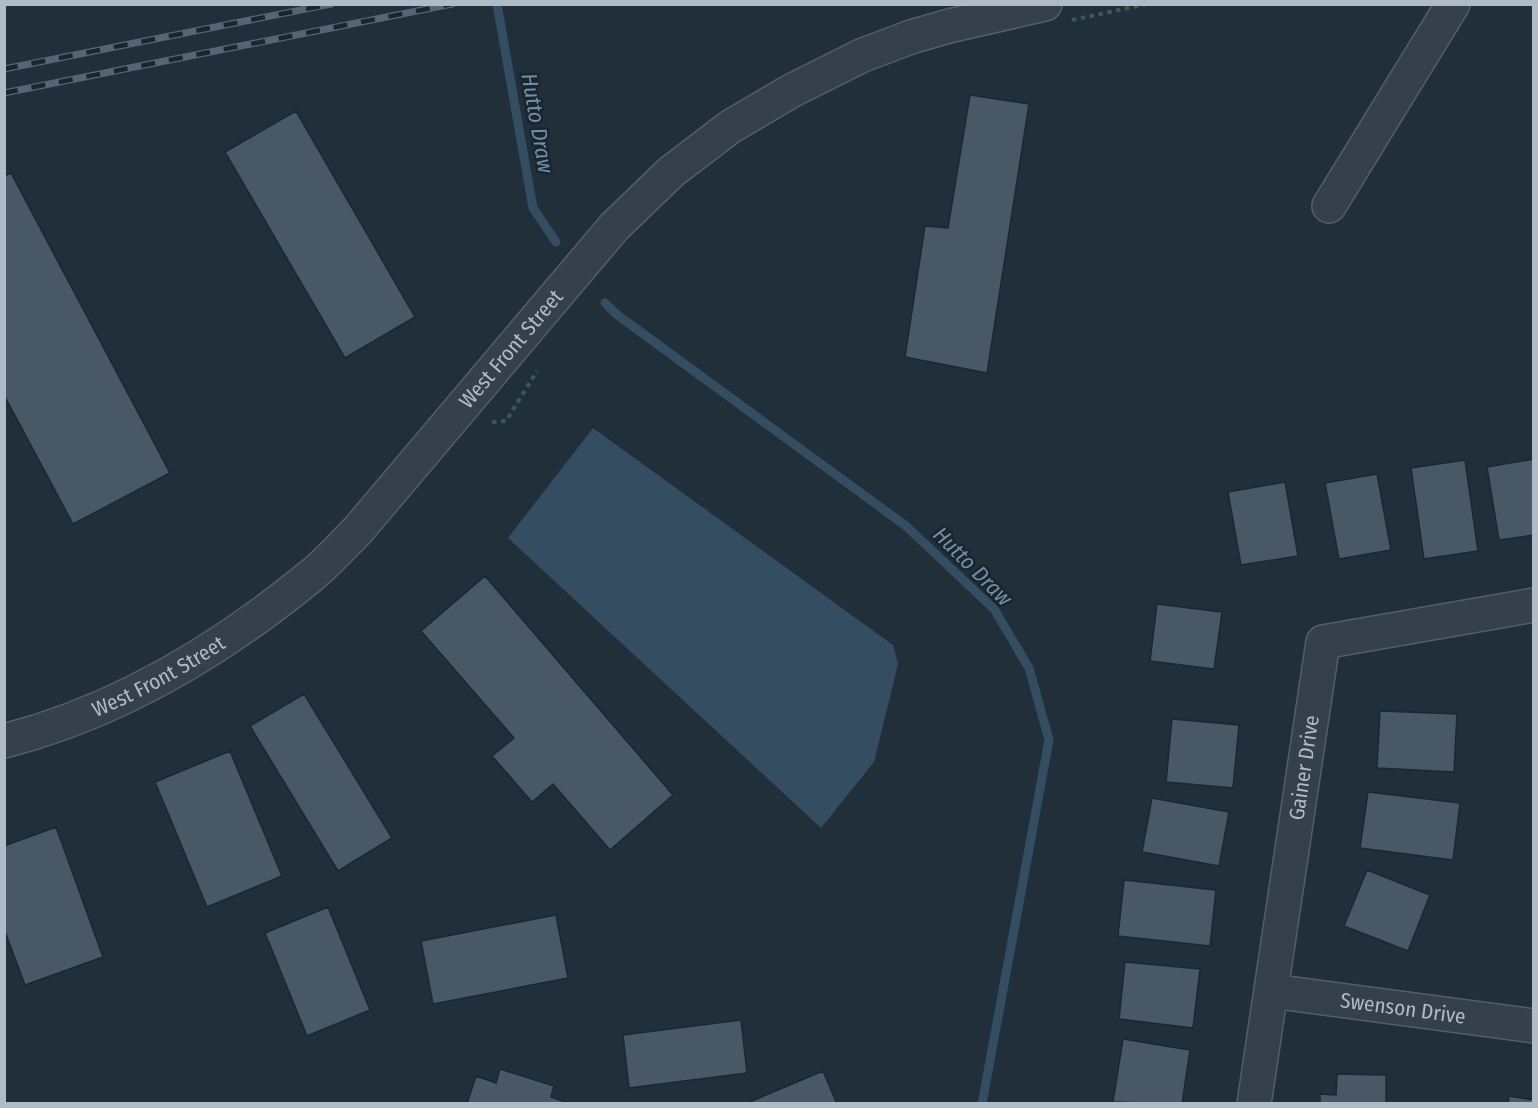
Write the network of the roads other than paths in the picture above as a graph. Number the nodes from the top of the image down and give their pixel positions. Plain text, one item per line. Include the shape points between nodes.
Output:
1 (1454, 4) edge
2 (1054, 13) edge
3 (1329, 206) dead end
4 (1533, 605) edge
5 (4, 741) edge
6 (1272, 991) junction
7 (1533, 1026) edge
8 (1254, 1104) edge

1 - 3 street
2 - 5 street, West Front Street via 949,26 911,37 863,55 791,91 730,128 671,172 614,227 358,530 314,573 256,619 182,667 108,704
4 - 6 street, Gainer Drive via 1323,642
6 - 7 street, Swenson Drive
6 - 8 street, Gainer Drive

